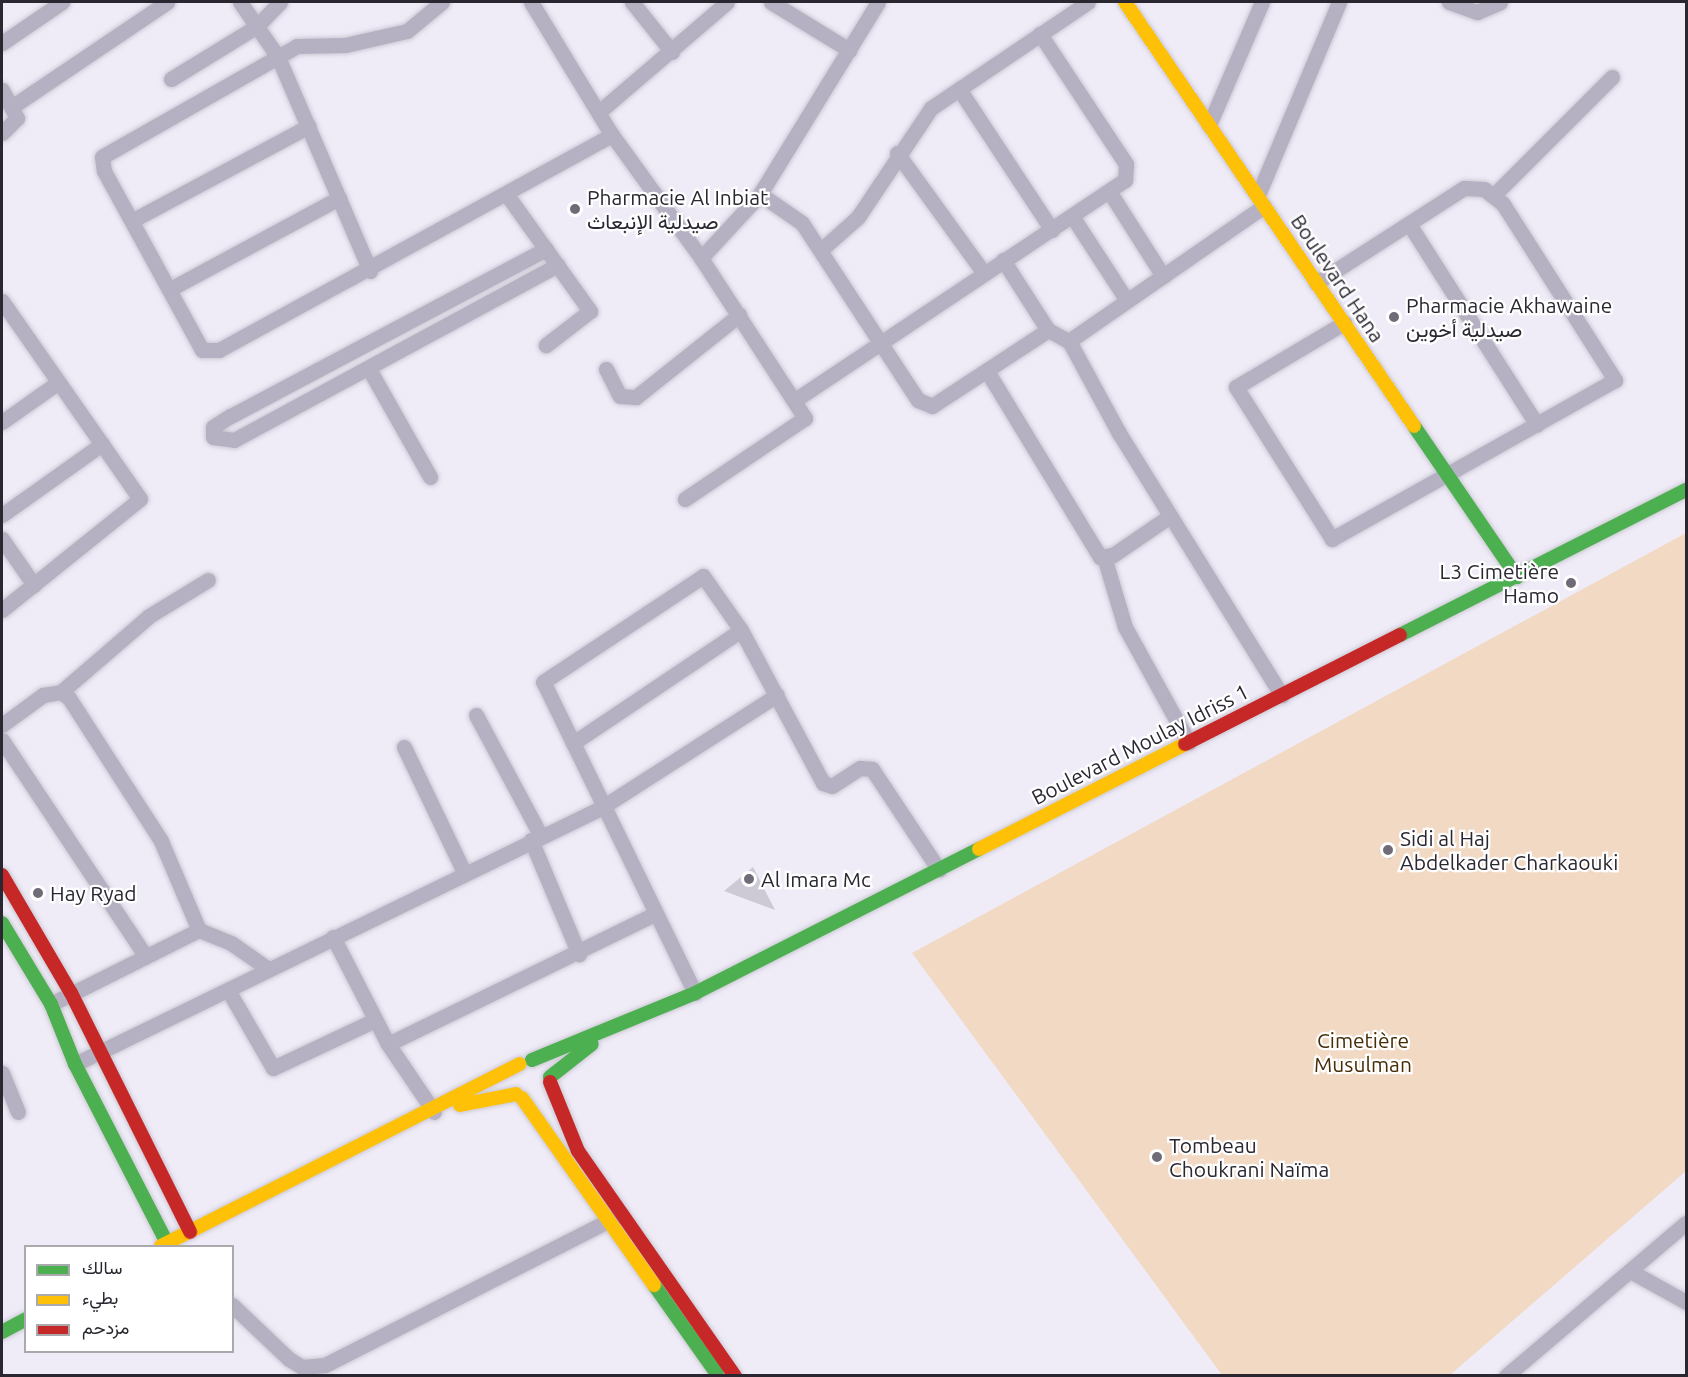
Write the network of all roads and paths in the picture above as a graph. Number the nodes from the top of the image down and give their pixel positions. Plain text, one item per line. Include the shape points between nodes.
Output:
1 (59, 2) edge
2 (167, 2) edge
3 (240, 2) edge
4 (280, 2) edge
5 (442, 2) edge
6 (531, 2) edge
7 (632, 2) edge
8 (727, 2) edge
9 (771, 2) edge
10 (878, 2) edge
11 (1088, 2) edge
12 (1125, 2) edge
13 (1262, 2) edge
14 (1339, 2) edge
15 (1449, 2) edge
16 (1500, 2) edge
17 (257, 26) junction
18 (1040, 34) junction
19 (2, 43) edge
20 (849, 50) junction
21 (672, 52) junction
22 (278, 57) junction
23 (1612, 76) dead end
24 (171, 79) dead end
25 (959, 89) junction
26 (2, 90) edge
27 (13, 106) junction
28 (600, 111) junction
29 (1209, 125) junction
30 (309, 126) junction
31 (2, 134) edge
32 (612, 135) junction
33 (897, 153) junction
34 (1109, 191) junction
35 (760, 194) junction
36 (507, 195) junction
37 (1494, 195) junction
38 (339, 198) junction
39 (1261, 200) junction
40 (1072, 216) junction
41 (135, 219) junction
42 (1409, 224) junction
43 (1052, 230) junction
44 (546, 249) junction
45 (822, 249) junction
46 (701, 258) junction
47 (1003, 260) junction
48 (558, 265) junction
49 (370, 271) junction
50 (984, 273) junction
51 (1163, 276) junction
52 (1316, 283) junction
53 (172, 288) junction
54 (1126, 299) junction
55 (2, 301) edge
56 (438, 307) junction
57 (739, 315) junction
58 (1344, 322) junction
59 (447, 325) junction
60 (1048, 330) junction
61 (1069, 341) junction
62 (880, 342) junction
63 (546, 345) dead end
64 (348, 354) junction
65 (606, 369) dead end
66 (987, 370) junction
67 (363, 372) junction
68 (57, 383) junction
69 (291, 383) junction
70 (795, 400) junction
71 (302, 403) junction
72 (2, 422) edge
73 (1538, 425) junction
74 (102, 444) junction
75 (430, 477) dead end
76 (1447, 478) junction
77 (1686, 490) edge
78 (685, 499) dead end
79 (2, 515) edge
80 (1170, 516) junction
81 (2, 539) edge
82 (1105, 560) junction
83 (1517, 578) junction
84 (208, 580) dead end
85 (34, 585) junction
86 (2, 610) edge
87 (741, 630) junction
88 (61, 692) junction
89 (777, 695) junction
90 (1282, 696) junction
91 (476, 715) dead end
92 (2, 725) edge
93 (2, 740) edge
94 (573, 743) junction
95 (1189, 743) junction
96 (404, 747) dead end
97 (601, 808) junction
98 (536, 838) junction
99 (939, 870) junction
100 (464, 872) junction
101 (2, 875) edge
102 (653, 915) junction
103 (2, 923) edge
104 (199, 930) junction
105 (333, 937) junction
106 (144, 954) junction
107 (579, 954) junction
108 (267, 968) junction
109 (228, 990) junction
110 (71, 993) junction
111 (695, 993) junction
112 (51, 1004) junction
113 (375, 1020) junction
114 (610, 1029) junction
115 (388, 1044) junction
116 (100, 1055) junction
117 (525, 1062) junction
118 (75, 1064) junction
119 (2, 1073) edge
120 (550, 1080) junction
121 (519, 1096) junction
122 (18, 1112) dead end
123 (434, 1112) junction
124 (621, 1214) junction
125 (606, 1222) junction
126 (1686, 1223) edge
127 (192, 1239) edge
128 (166, 1245) edge
129 (1630, 1271) junction
130 (1686, 1302) edge
131 (234, 1307) edge
132 (24, 1320) edge
133 (2, 1332) edge
134 (717, 1376) edge
135 (735, 1376) edge
136 (1506, 1376) edge

1 - 19 street
2 - 27 street
3 - 17 street
4 - 17 street
5 - 22 street via 407,31 345,45 297,46
6 - 28 street
7 - 21 street
8 - 21 street
9 - 20 street
10 - 20 street
11 - 18 street
12 - 29 main road, Boulevard Hana
13 - 29 street
14 - 39 street
15 - 16 street via 1478,12
17 - 22 street
17 - 24 street
18 - 25 street
18 - 34 street via 1126,164 1125,180
20 - 35 street
21 - 28 street
22 - 30 street
22 - 41 street via 102,157 104,171
23 - 37 street
25 - 33 street via 931,108
25 - 43 street
26 - 27 street
27 - 31 street via 17,121
28 - 32 street
29 - 39 main road, Boulevard Hana
30 - 38 street
30 - 41 street
32 - 36 street
32 - 46 street
33 - 45 street via 858,217
33 - 50 street
34 - 40 street
34 - 51 street
35 - 45 street via 788,208
35 - 46 street
36 - 44 street
36 - 49 street
37 - 42 street via 1464,188
37 - 73 street via 1615,380
38 - 49 street
38 - 53 street
39 - 51 street
39 - 52 main road, Boulevard Hana
40 - 43 street
40 - 54 street
41 - 53 street
42 - 52 street
42 - 73 street
43 - 47 street
44 - 48 street
44 - 56 street
45 - 62 street
46 - 57 street
47 - 50 street
47 - 60 street
48 - 59 street
48 - 63 street via 590,314
49 - 53 street via 209,354 194,343
50 - 62 street
51 - 54 street
52 - 58 main road, Boulevard Hana
54 - 61 street
55 - 68 street
56 - 59 street
56 - 64 street
57 - 65 street via 636,397 620,396
57 - 70 street
58 - 76 main road, Boulevard Hana
58 - 76 street via 1236,387 1326,535 1341,538
59 - 67 street
60 - 61 street
60 - 66 street
61 - 80 street
62 - 66 street via 925,405 932,406
62 - 70 street
64 - 67 street
64 - 69 street
66 - 82 street
67 - 71 street
67 - 75 street
68 - 72 street
68 - 74 street
69 - 71 street
69 - 71 street via 218,423 213,437 234,440
70 - 78 street via 806,418
73 - 76 street
74 - 79 street
74 - 85 street via 140,499
76 - 83 main road, Boulevard Hana
77 - 83 main road, Boulevard Moulay Idriss 1
80 - 82 street
80 - 90 street
81 - 85 street
82 - 95 street via 1125,627
83 - 90 main road, Boulevard Moulay Idriss 1
84 - 88 street via 149,616
85 - 86 street
87 - 89 street
87 - 94 street
87 - 94 street via 703,576 548,678 543,682
88 - 92 street via 43,696
88 - 104 street via 161,841
89 - 97 street
89 - 99 street via 824,783 832,786 860,768 872,769
90 - 95 main road, Boulevard Moulay Idriss 1
91 - 98 street
93 - 106 street
94 - 97 street
95 - 99 main road, Boulevard Moulay Idriss 1
96 - 100 street
97 - 98 street
97 - 102 street
98 - 100 street
98 - 107 street
99 - 111 main road, Boulevard Moulay Idriss 1
100 - 105 street
101 - 110 main road
102 - 107 street
102 - 111 street
103 - 112 main road
104 - 106 street
104 - 108 street via 231,943
105 - 108 street
105 - 113 street
106 - 110 street
107 - 115 street
108 - 109 street
109 - 113 street via 273,1068
109 - 116 street
110 - 112 street
110 - 116 main road
111 - 114 main road, Boulevard Moulay Idriss 1
112 - 118 main road
113 - 115 street
114 - 117 main road, Boulevard Moulay Idriss 1
114 - 120 main road, Boulevard Moulay Idriss 1
115 - 123 street
116 - 118 street
116 - 127 main road
117 - 120 main road via 544,1066
117 - 121 main road via 510,1081
117 - 123 main road, Boulevard Moulay Idriss 1
118 - 128 main road
119 - 122 street
120 - 121 main road via 540,1098
120 - 124 main road via 578,1151
121 - 123 main road
121 - 125 main road
123 - 127 main road
124 - 125 street
124 - 135 main road
125 - 131 street via 313,1368 289,1359
125 - 134 main road
126 - 129 street
127 - 128 main road
129 - 130 street
129 - 136 street
132 - 133 main road

